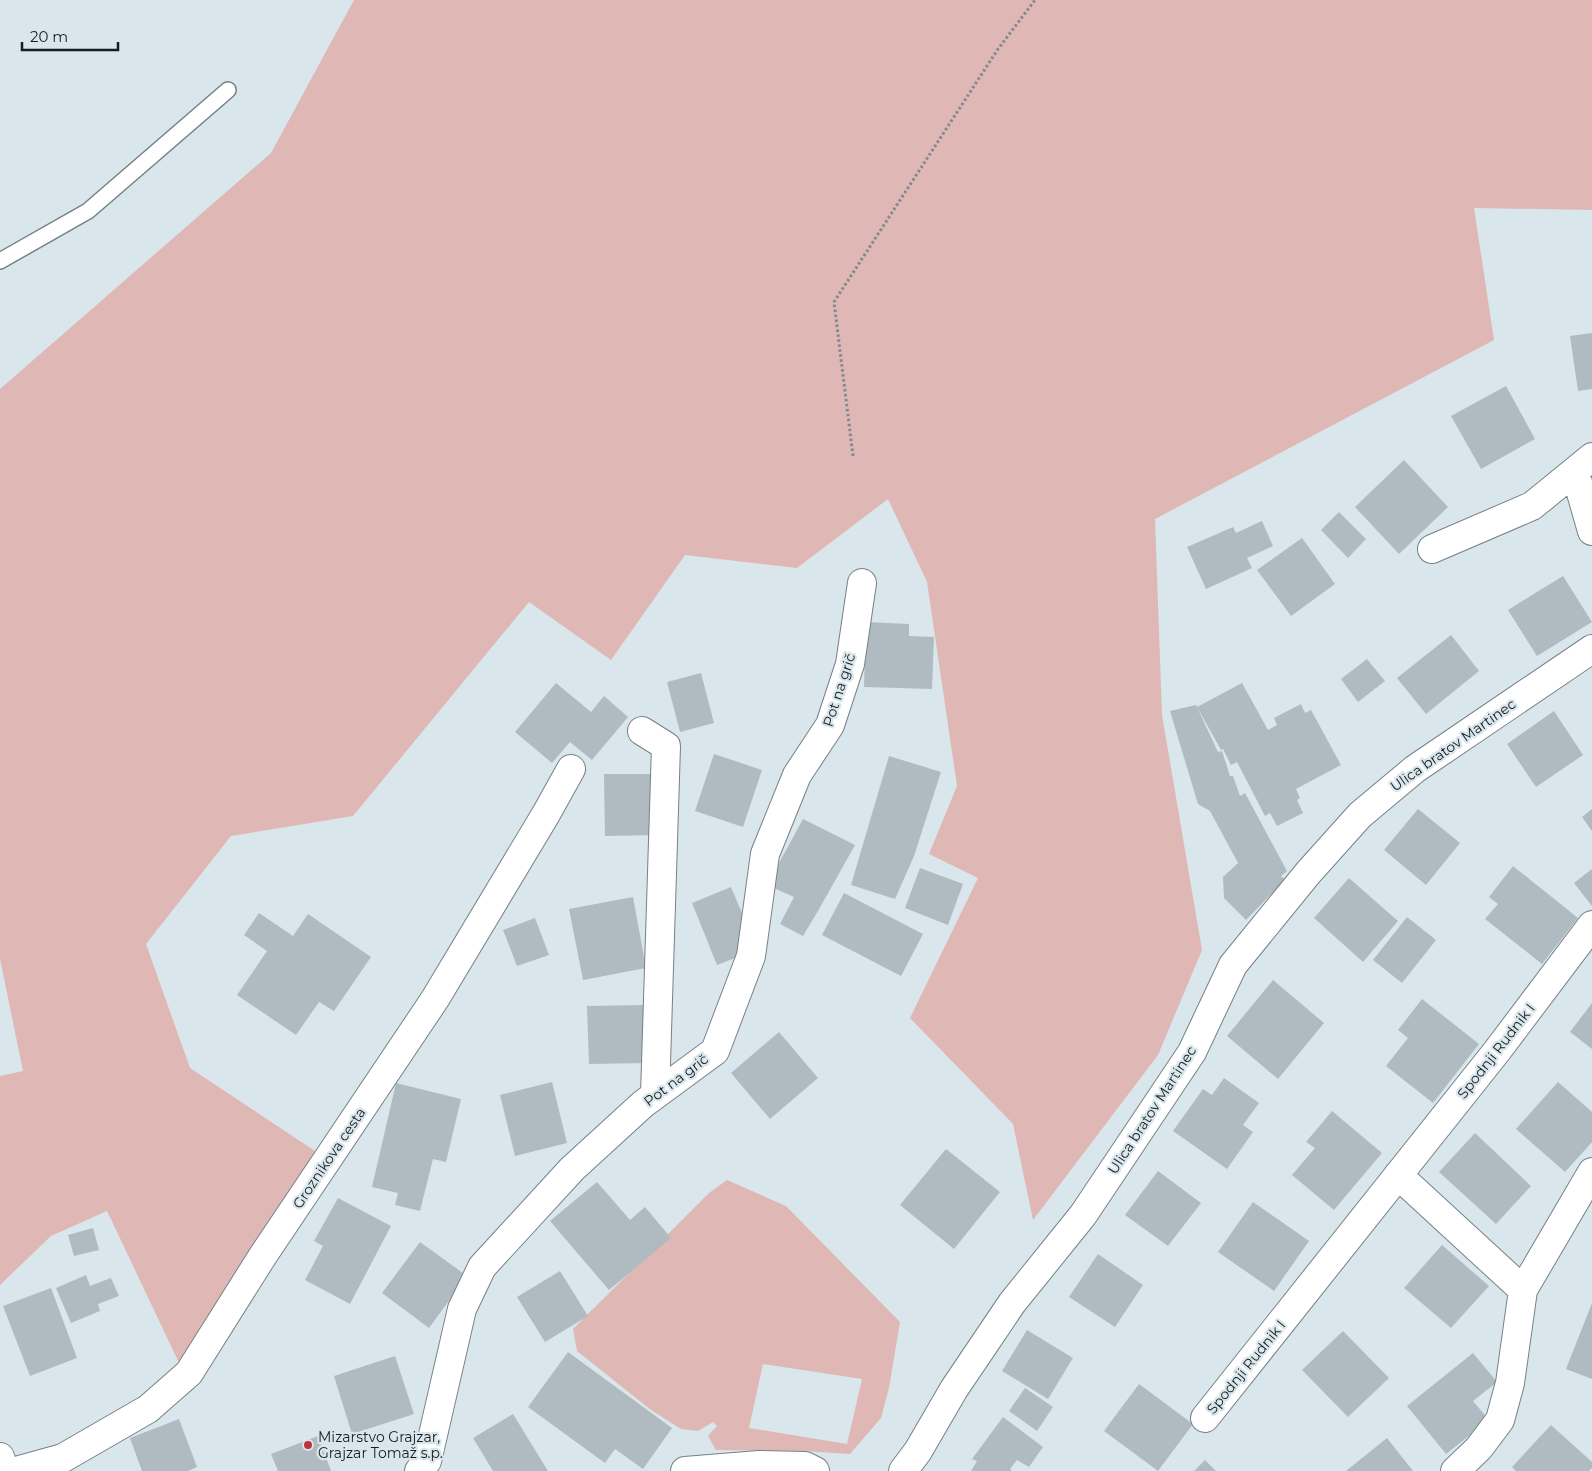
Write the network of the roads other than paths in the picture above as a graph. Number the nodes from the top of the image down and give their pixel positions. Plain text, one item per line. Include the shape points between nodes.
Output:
1 (228, 90) dead end
2 (0, 261) edge
3 (1583, 465) edge
4 (1592, 531) edge
5 (1432, 548) dead end
6 (862, 583) dead end
7 (1592, 649) edge
8 (642, 731) dead end
9 (571, 770) dead end
10 (1592, 925) edge
11 (655, 1096) junction
12 (1592, 1172) edge
13 (1398, 1175) junction
14 (1523, 1290) junction
15 (1205, 1418) dead end
16 (0, 1457) edge
17 (5, 1471) edge
18 (16, 1471) edge
19 (419, 1471) edge
20 (684, 1471) edge
21 (815, 1471) edge
22 (903, 1471) edge
23 (1454, 1471) edge

1 - 2 lane via 88,211
3 - 4 street
3 - 5 street via 1532,506
6 - 11 street, Pot na grič via 850,664 830,725 797,775 765,854 751,956 716,1051
7 - 22 street, Ulica bratov Martinec via 1415,769 1360,815 1308,873 1233,965 1192,1052 1083,1215 1012,1303
8 - 11 street via 666,746
9 - 18 street, Groznikova cesta via 435,999 262,1257 189,1373 148,1409 63,1458
10 - 13 street, Spodnji Rudnik I via 1497,1052
11 - 19 street, Pot na grič via 572,1169 482,1267 462,1309 426,1461
12 - 14 street
13 - 14 street
13 - 15 street, Spodnji Rudnik I
14 - 23 street via 1510,1383 1500,1420 1479,1448
16 - 17 street
20 - 21 street via 759,1465 805,1466

